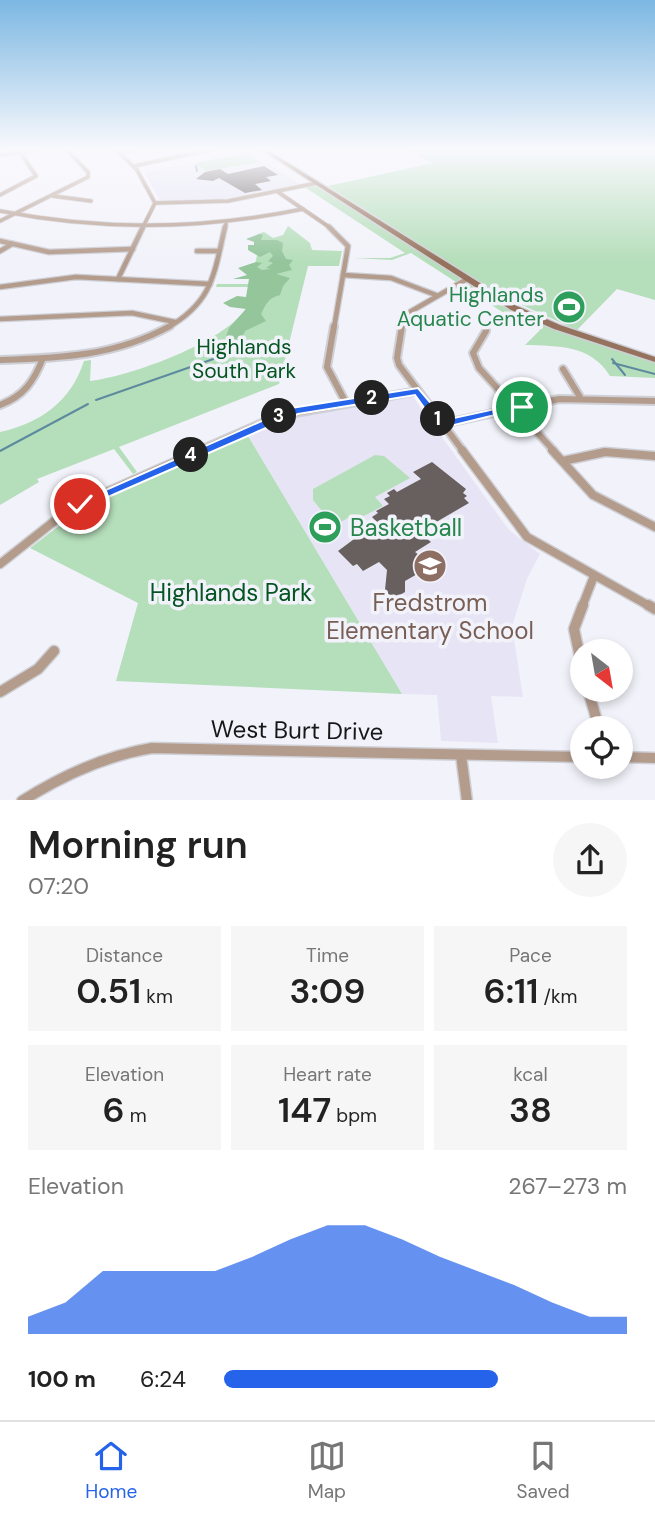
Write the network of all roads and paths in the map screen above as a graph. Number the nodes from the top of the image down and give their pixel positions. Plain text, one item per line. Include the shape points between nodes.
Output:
1 (67, 187) edge
2 (146, 187) edge
3 (296, 187) edge
4 (324, 187) edge
5 (278, 191) junction
6 (51, 195) junction
7 (90, 201) dead end
8 (155, 203) junction
9 (303, 209) junction
10 (0, 211) edge
11 (13, 214) junction
12 (0, 221) edge
13 (226, 224) junction
14 (146, 225) junction
15 (0, 241) edge
16 (12, 244) junction
17 (133, 249) junction
18 (0, 251) edge
19 (197, 251) dead end
20 (219, 251) junction
21 (343, 275) junction
22 (118, 279) junction
23 (467, 279) junction
24 (211, 284) junction
25 (0, 287) edge
26 (436, 295) junction
27 (0, 319) edge
28 (176, 322) junction
29 (486, 331) dead end
30 (43, 358) junction
31 (0, 360) edge
32 (655, 360) edge
33 (562, 369) dead end
34 (418, 391) junction
35 (580, 397) junction
36 (655, 401) edge
37 (345, 403) junction
38 (0, 405) edge
39 (515, 408) junction
40 (442, 425) junction
41 (655, 456) edge
42 (563, 461) junction
43 (655, 527) edge
44 (0, 564) edge
45 (594, 576) junction
46 (655, 609) edge
47 (576, 639) edge
48 (54, 650) dead end
49 (0, 692) edge
50 (461, 755) junction
51 (570, 757) edge
52 (633, 757) edge
53 (655, 758) edge
54 (22, 800) edge
55 (467, 800) edge

1 - 6 street
2 - 8 street
3 - 5 street
4 - 23 main road
5 - 8 street via 228,201
5 - 9 street
6 - 7 street
6 - 11 street
8 - 14 street
9 - 13 street
9 - 21 street via 347,243
10 - 11 street
11 - 12 street
11 - 14 street via 60,224
13 - 14 street
13 - 20 street
14 - 17 street
15 - 16 street
16 - 17 street via 49,252
16 - 18 street
17 - 22 street
19 - 20 street
20 - 24 street
21 - 26 street via 391,278
21 - 37 street via 327,367
22 - 24 street
22 - 25 street via 26,281
23 - 26 street
23 - 32 main road via 545,323
24 - 28 street via 202,302
26 - 34 street via 402,319 397,362
27 - 28 street via 132,313
28 - 30 street via 117,351
29 - 39 street via 473,353 474,361
30 - 31 street
30 - 38 street via 28,390
33 - 35 street
34 - 37 street
34 - 40 street
35 - 36 street
35 - 39 street
37 - 44 street via 286,413 80,504 47,524
39 - 40 street
39 - 42 street
40 - 45 street via 527,537
41 - 42 street via 605,452
42 - 43 street via 593,495
45 - 46 street
45 - 47 street via 574,629
48 - 49 street via 38,669
50 - 51 street, West Burt Drive
50 - 54 street, West Burt Drive via 152,748 88,763
50 - 55 street
52 - 53 street

